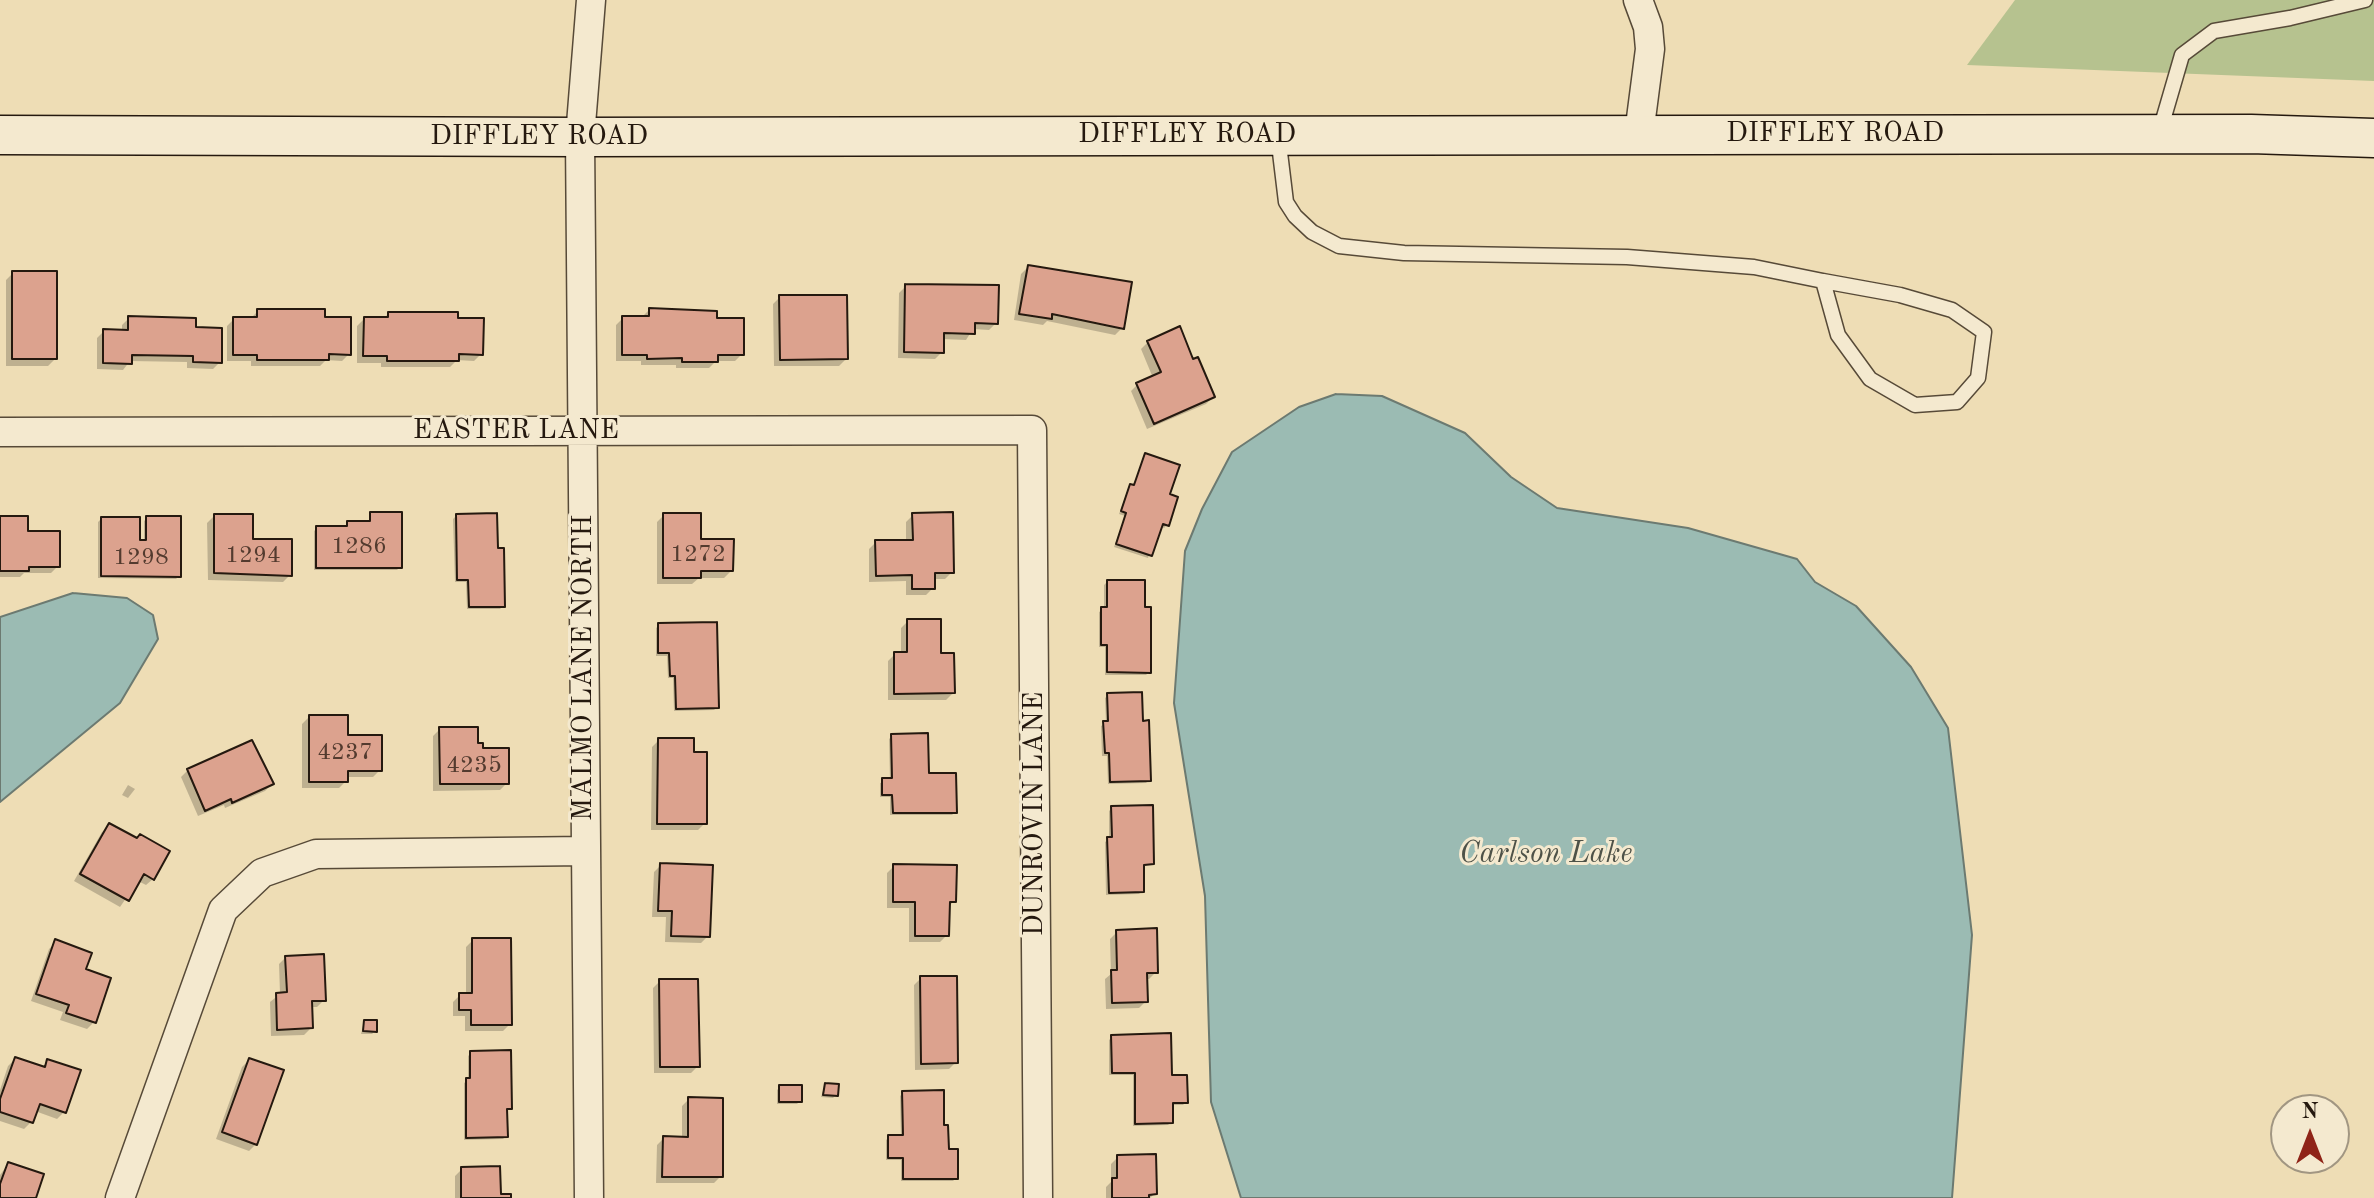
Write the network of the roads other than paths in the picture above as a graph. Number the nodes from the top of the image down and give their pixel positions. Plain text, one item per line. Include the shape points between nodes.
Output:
1 (591, 0) edge
2 (1638, 0) edge
3 (2365, 0) edge
4 (1639, 134) junction
5 (2159, 134) junction
6 (0, 135) edge
7 (1278, 135) junction
8 (580, 137) junction
9 (2374, 138) edge
10 (1823, 281) junction
11 (1032, 430) joint
12 (583, 431) junction
13 (0, 432) edge
14 (586, 851) junction
15 (120, 1198) edge
16 (589, 1198) edge
17 (1038, 1198) edge

1 - 8 street, MALMO LANE NORTH
2 - 4 street via 1650,49
3 - 5 lane via 2214,31 2182,55
4 - 5 main road, DIFFLEY ROAD
4 - 7 main road, DIFFLEY ROAD
5 - 9 main road, DIFFLEY ROAD
6 - 8 main road, DIFFLEY ROAD
7 - 8 main road, DIFFLEY ROAD
7 - 10 lane via 1286,202 1312,232 1339,246 1404,253 1627,257 1754,267
8 - 12 street, MALMO LANE NORTH
10 - 10 lane via 1952,310 1984,332 1978,378 1957,402 1915,405 1870,379 1838,335
11 - 12 street, EASTER LANE
11 - 17 street, DUNROVIN LANE
12 - 13 street, EASTER LANE
12 - 14 street, MALMO LANE NORTH
14 - 15 street via 316,854 262,873 223,910
14 - 16 street, MALMO LANE NORTH

